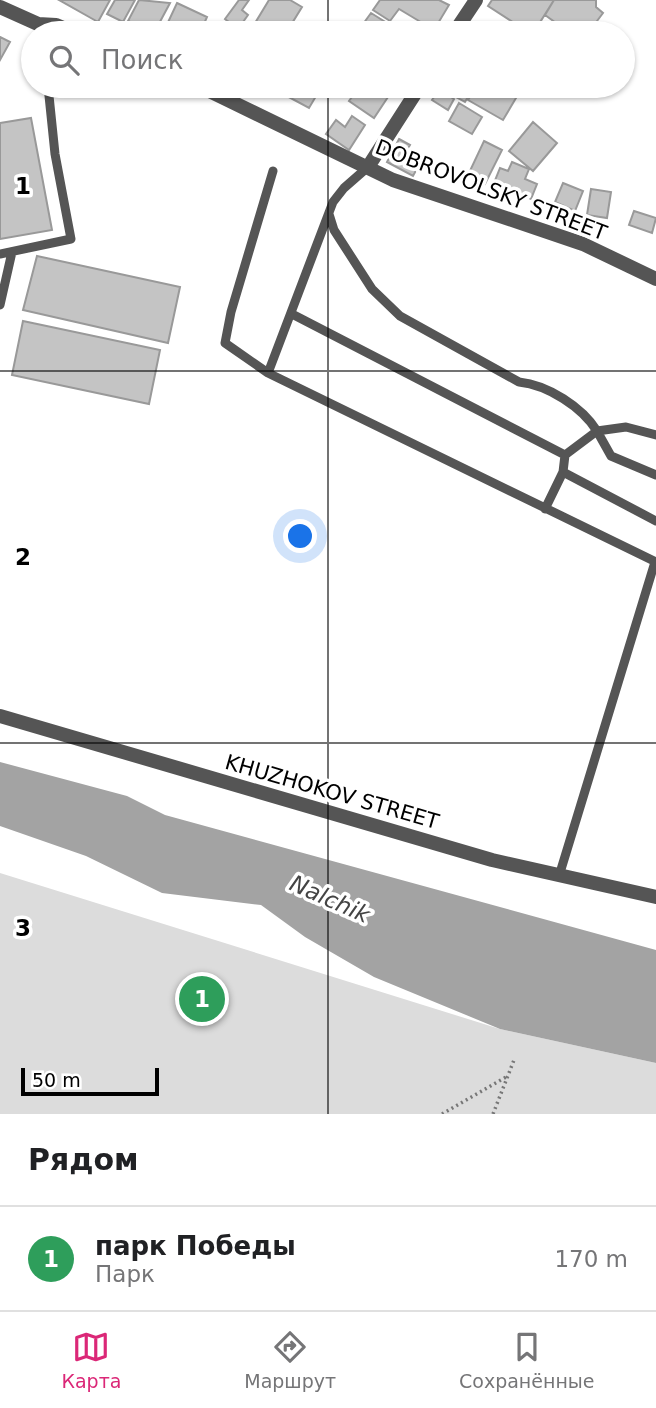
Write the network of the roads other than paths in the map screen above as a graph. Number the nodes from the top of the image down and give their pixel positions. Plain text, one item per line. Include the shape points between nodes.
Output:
1 (476, 0) edge
2 (0, 7) edge
3 (25, 21) edge
4 (462, 21) edge
5 (49, 98) edge
6 (224, 98) edge
7 (412, 98) edge
8 (368, 167) junction
9 (273, 171) dead end
10 (329, 214) junction
11 (12, 252) junction
12 (0, 254) edge
13 (656, 279) edge
14 (0, 305) edge
15 (292, 314) junction
16 (268, 373) junction
17 (597, 432) junction
18 (656, 435) edge
19 (565, 455) junction
20 (563, 472) junction
21 (656, 475) edge
22 (545, 509) junction
23 (656, 522) edge
24 (656, 562) edge
25 (0, 716) edge
26 (559, 876) junction
27 (656, 897) edge

1 - 4 street
2 - 3 street
5 - 11 lane via 71,239
6 - 8 street, DOBROVOLSKY STREET
7 - 8 street
8 - 10 lane via 344,188
8 - 13 street, DOBROVOLSKY STREET via 393,180 583,244
9 - 16 lane via 225,343
10 - 15 lane
10 - 17 lane via 334,230 372,289 400,316 519,382 535,384 587,415
11 - 12 lane
11 - 14 lane
15 - 16 lane
15 - 19 lane
16 - 22 lane
17 - 18 lane via 626,427
17 - 19 lane
17 - 21 lane via 611,456
19 - 20 lane
20 - 22 lane
20 - 23 lane
22 - 24 lane
24 - 26 lane
25 - 26 street, KHUZHOKOV STREET
26 - 27 street, KHUZHOKOV STREET

